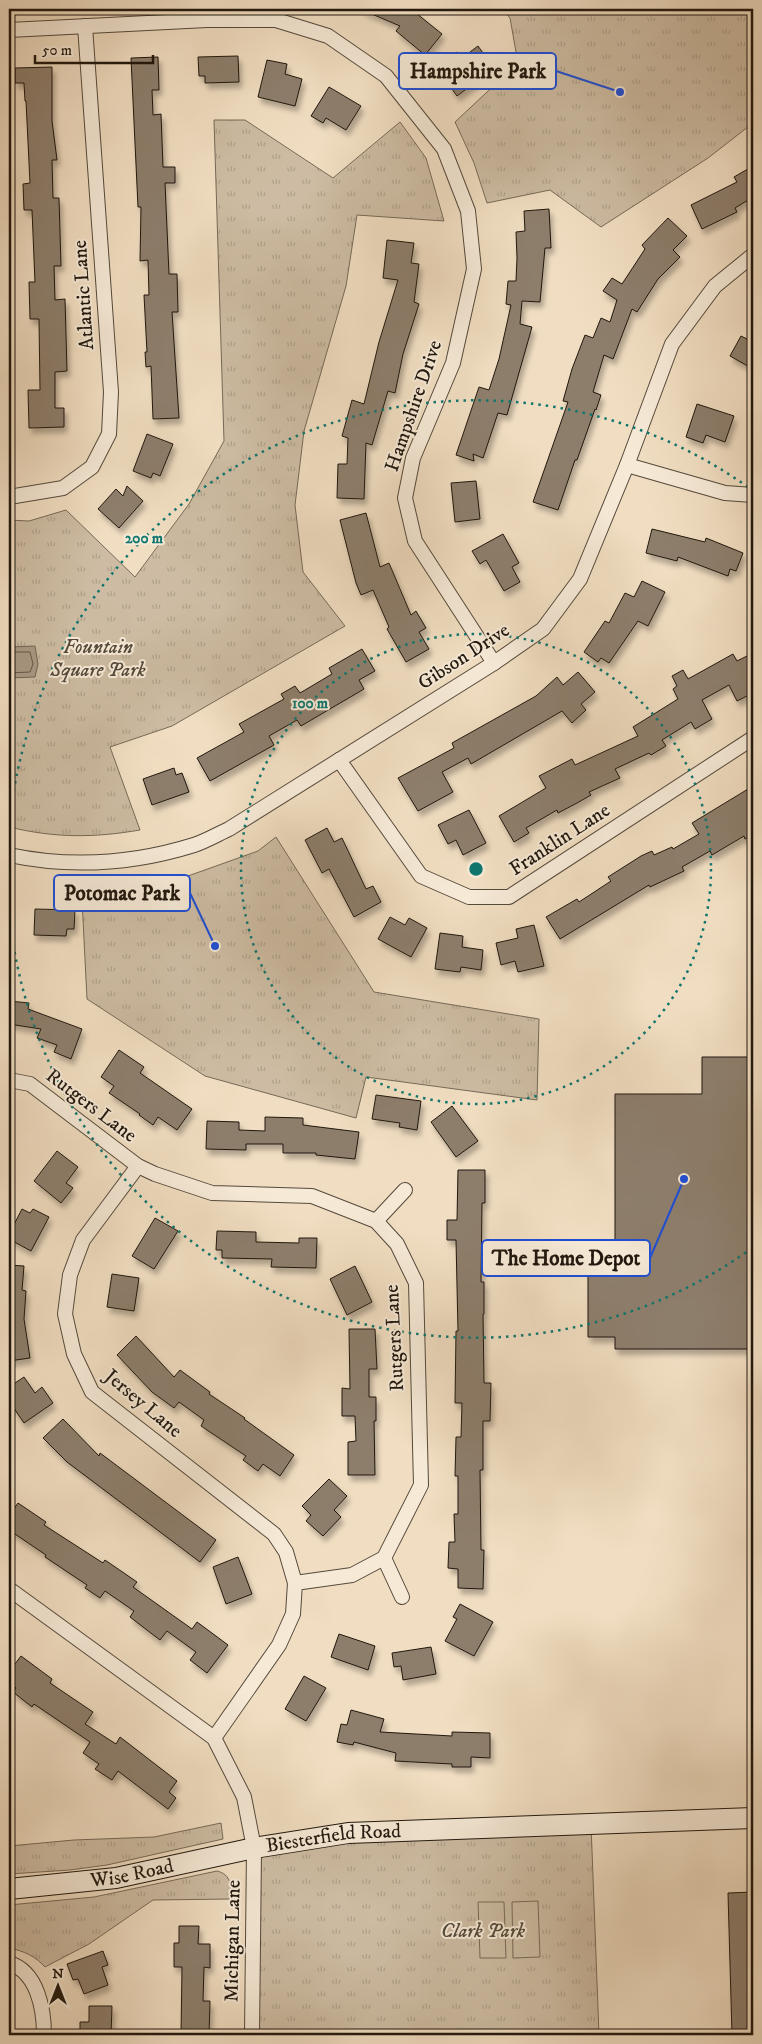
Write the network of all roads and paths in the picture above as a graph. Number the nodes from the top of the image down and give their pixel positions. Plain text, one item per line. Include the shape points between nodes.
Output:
1 (85, 26) junction
2 (9, 30) edge
3 (753, 255) edge
4 (627, 465) junction
5 (753, 494) edge
6 (9, 497) edge
7 (494, 663) junction
8 (753, 738) edge
9 (339, 760) junction
10 (9, 855) edge
11 (9, 1080) edge
12 (138, 1166) junction
13 (405, 1190) dead end
14 (376, 1221) junction
15 (384, 1558) junction
16 (295, 1583) junction
17 (11, 1595) edge
18 (402, 1596) dead end
19 (214, 1738) junction
20 (753, 1818) edge
21 (254, 1848) junction
22 (9, 1888) edge
23 (11, 1963) edge
24 (44, 2035) edge
25 (252, 2035) edge

1 - 2 street, Hampshire Drive
1 - 6 street, Atlantic Lane via 111,392 109,434 92,467 63,488
1 - 7 street, Hampshire Drive via 276,20 328,36 386,76 444,150 468,211 474,269 453,363 413,458 405,498 415,541
3 - 4 street, Gibson Drive via 715,286 672,344
4 - 5 street via 725,493
4 - 7 street, Gibson Drive via 580,579 543,629
7 - 9 street, Gibson Drive
8 - 9 street, Franklin Lane via 509,897 469,897 421,876
9 - 10 street, Gibson Drive via 229,829 196,844 156,855 80,864 39,862
11 - 12 street, Rutgers Lane via 30,1084
12 - 14 street, Rutgers Lane via 212,1193 312,1196
12 - 16 street, Jersey Lane via 83,1240 70,1275 65,1314 74,1354 92,1392 274,1534 286,1552
13 - 14 street
14 - 15 street, Rutgers Lane via 397,1244 416,1283 421,1485
15 - 16 street via 352,1575
15 - 18 street
16 - 19 street via 293,1614 279,1645
17 - 19 street, Biesterfield Road
19 - 21 street, Biesterfield Road via 244,1796
20 - 21 street, Biesterfield Road via 348,1832
21 - 22 street, Wise Road via 116,1878
21 - 25 street, Michigan Lane
23 - 24 street via 28,1976 36,1990 43,2010

